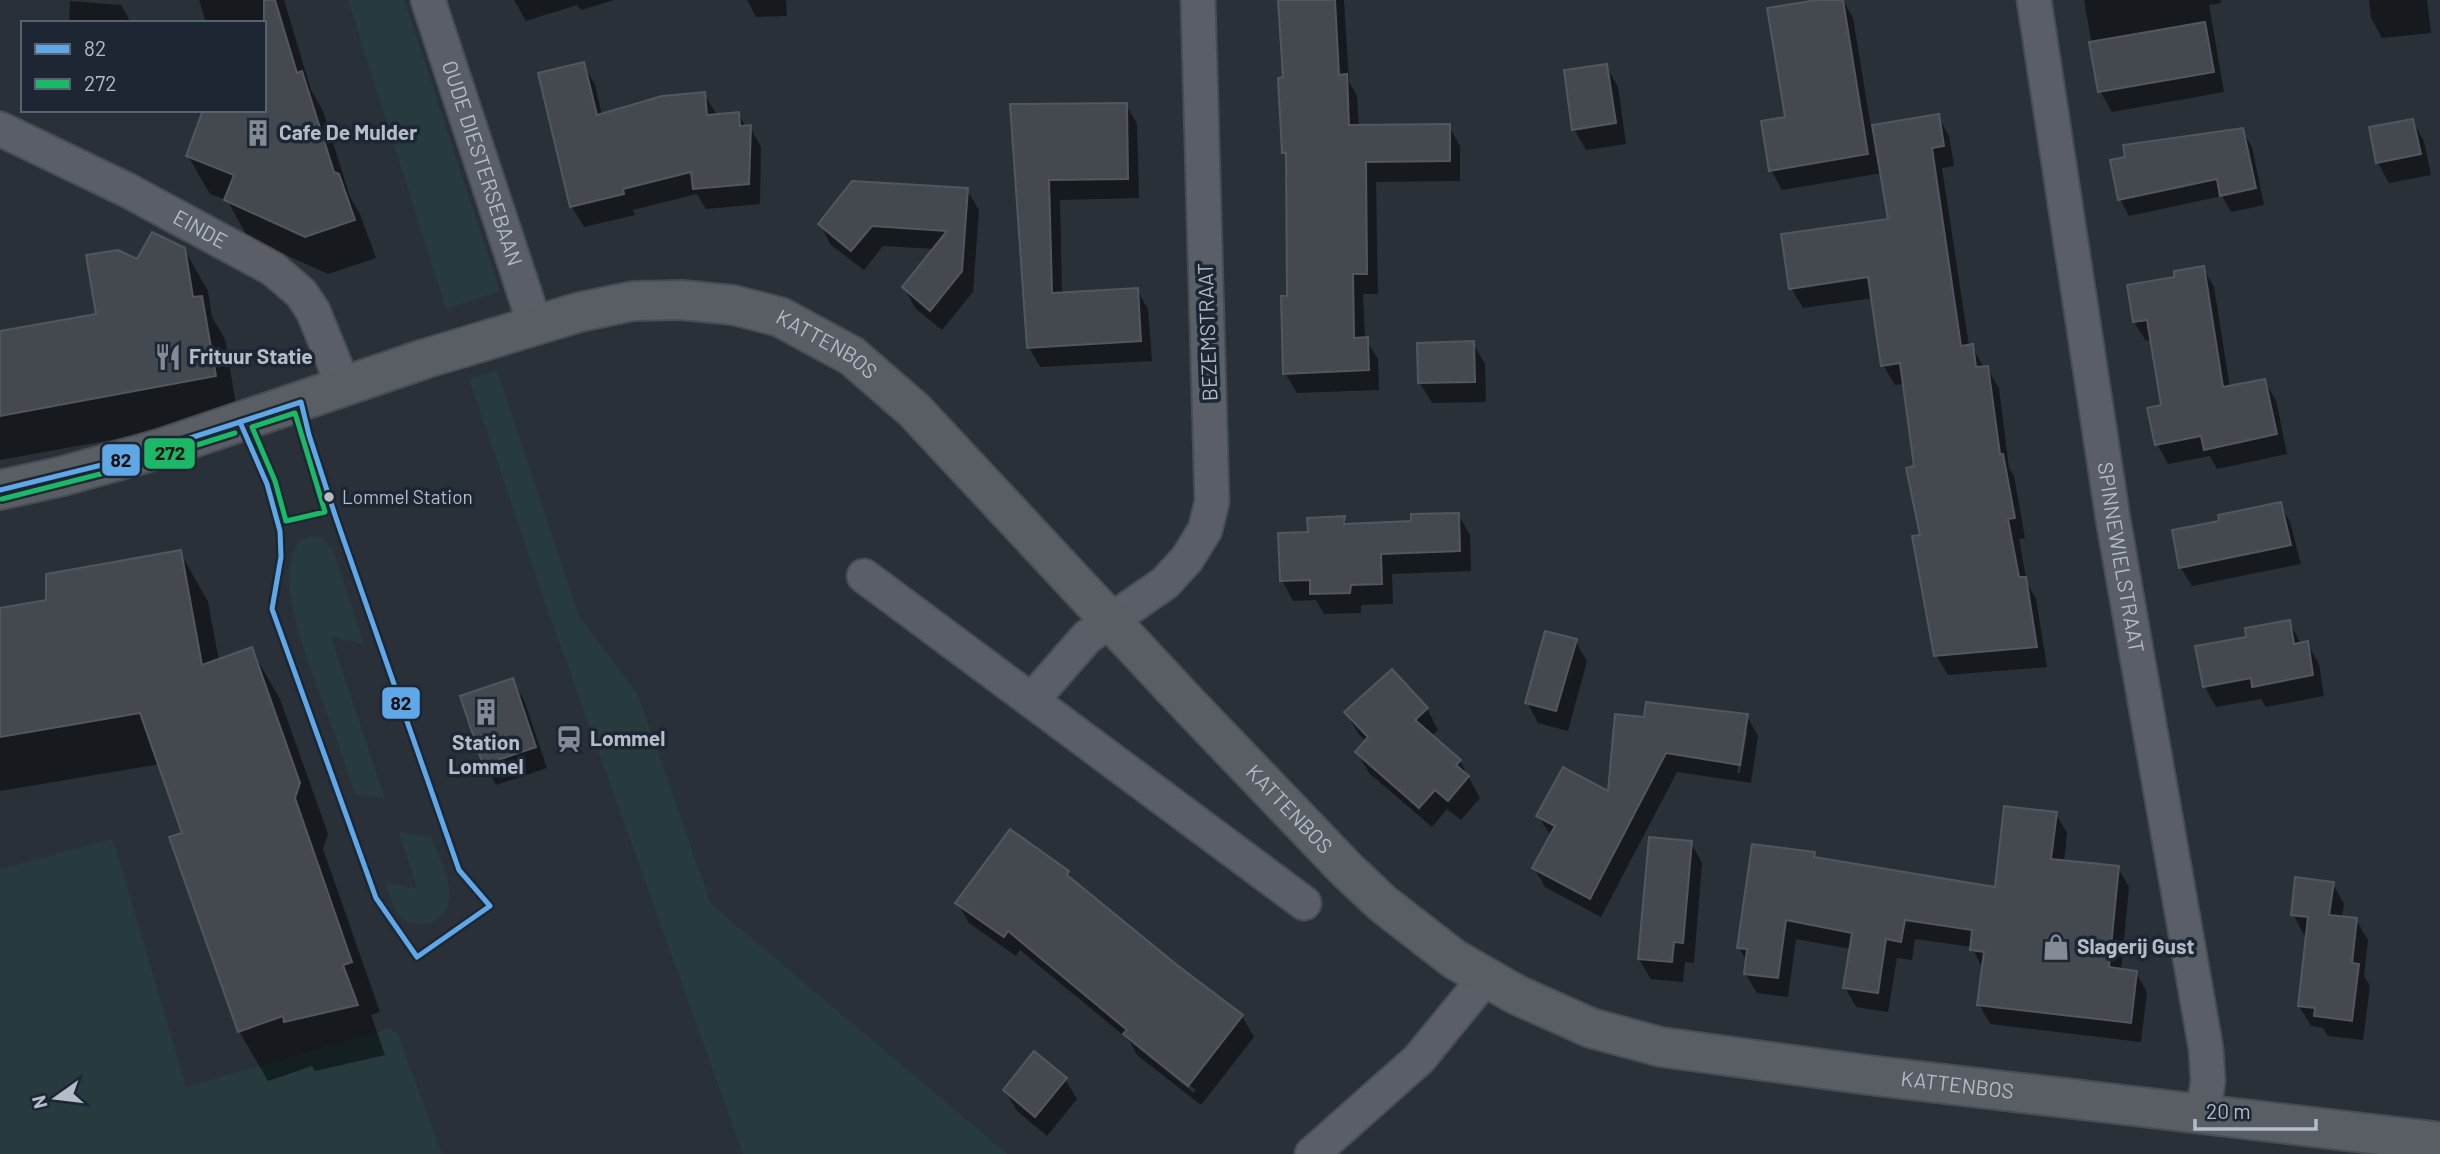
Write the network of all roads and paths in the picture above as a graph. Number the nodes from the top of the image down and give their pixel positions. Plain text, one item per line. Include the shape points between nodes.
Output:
1 (428, 0) edge
2 (1198, 0) edge
3 (2034, 0) edge
4 (0, 129) edge
5 (536, 325) junction
6 (344, 387) junction
7 (0, 490) edge
8 (864, 576) dead end
9 (1111, 622) junction
10 (1032, 701) junction
11 (1304, 904) dead end
12 (1486, 978) junction
13 (2203, 1114) junction
14 (2440, 1142) edge
15 (2375, 1144) edge
16 (1312, 1154) edge

1 - 5 street, OUDE DIESTERSEBAAN
2 - 9 street, BEZEMSTRAAT via 1212,502 1205,530 1187,559 1165,583
3 - 13 street, SPINNEWIELSTRAAT via 2113,519 2206,1049
4 - 6 street, EINDE via 127,190 273,269 301,293 313,311
5 - 6 main road, KATTENBOS
5 - 9 main road, KATTENBOS via 633,301 682,299 780,317 852,356 914,410
6 - 7 main road, KATTENBOS via 163,448
8 - 10 street
9 - 10 street via 1087,637
9 - 12 main road, KATTENBOS via 1347,870 1424,937
10 - 11 street
12 - 13 main road, KATTENBOS via 1591,1028 1661,1047
12 - 16 street via 1419,1059
13 - 15 main road, KATTENBOS
14 - 15 main road, KATTENBOS

